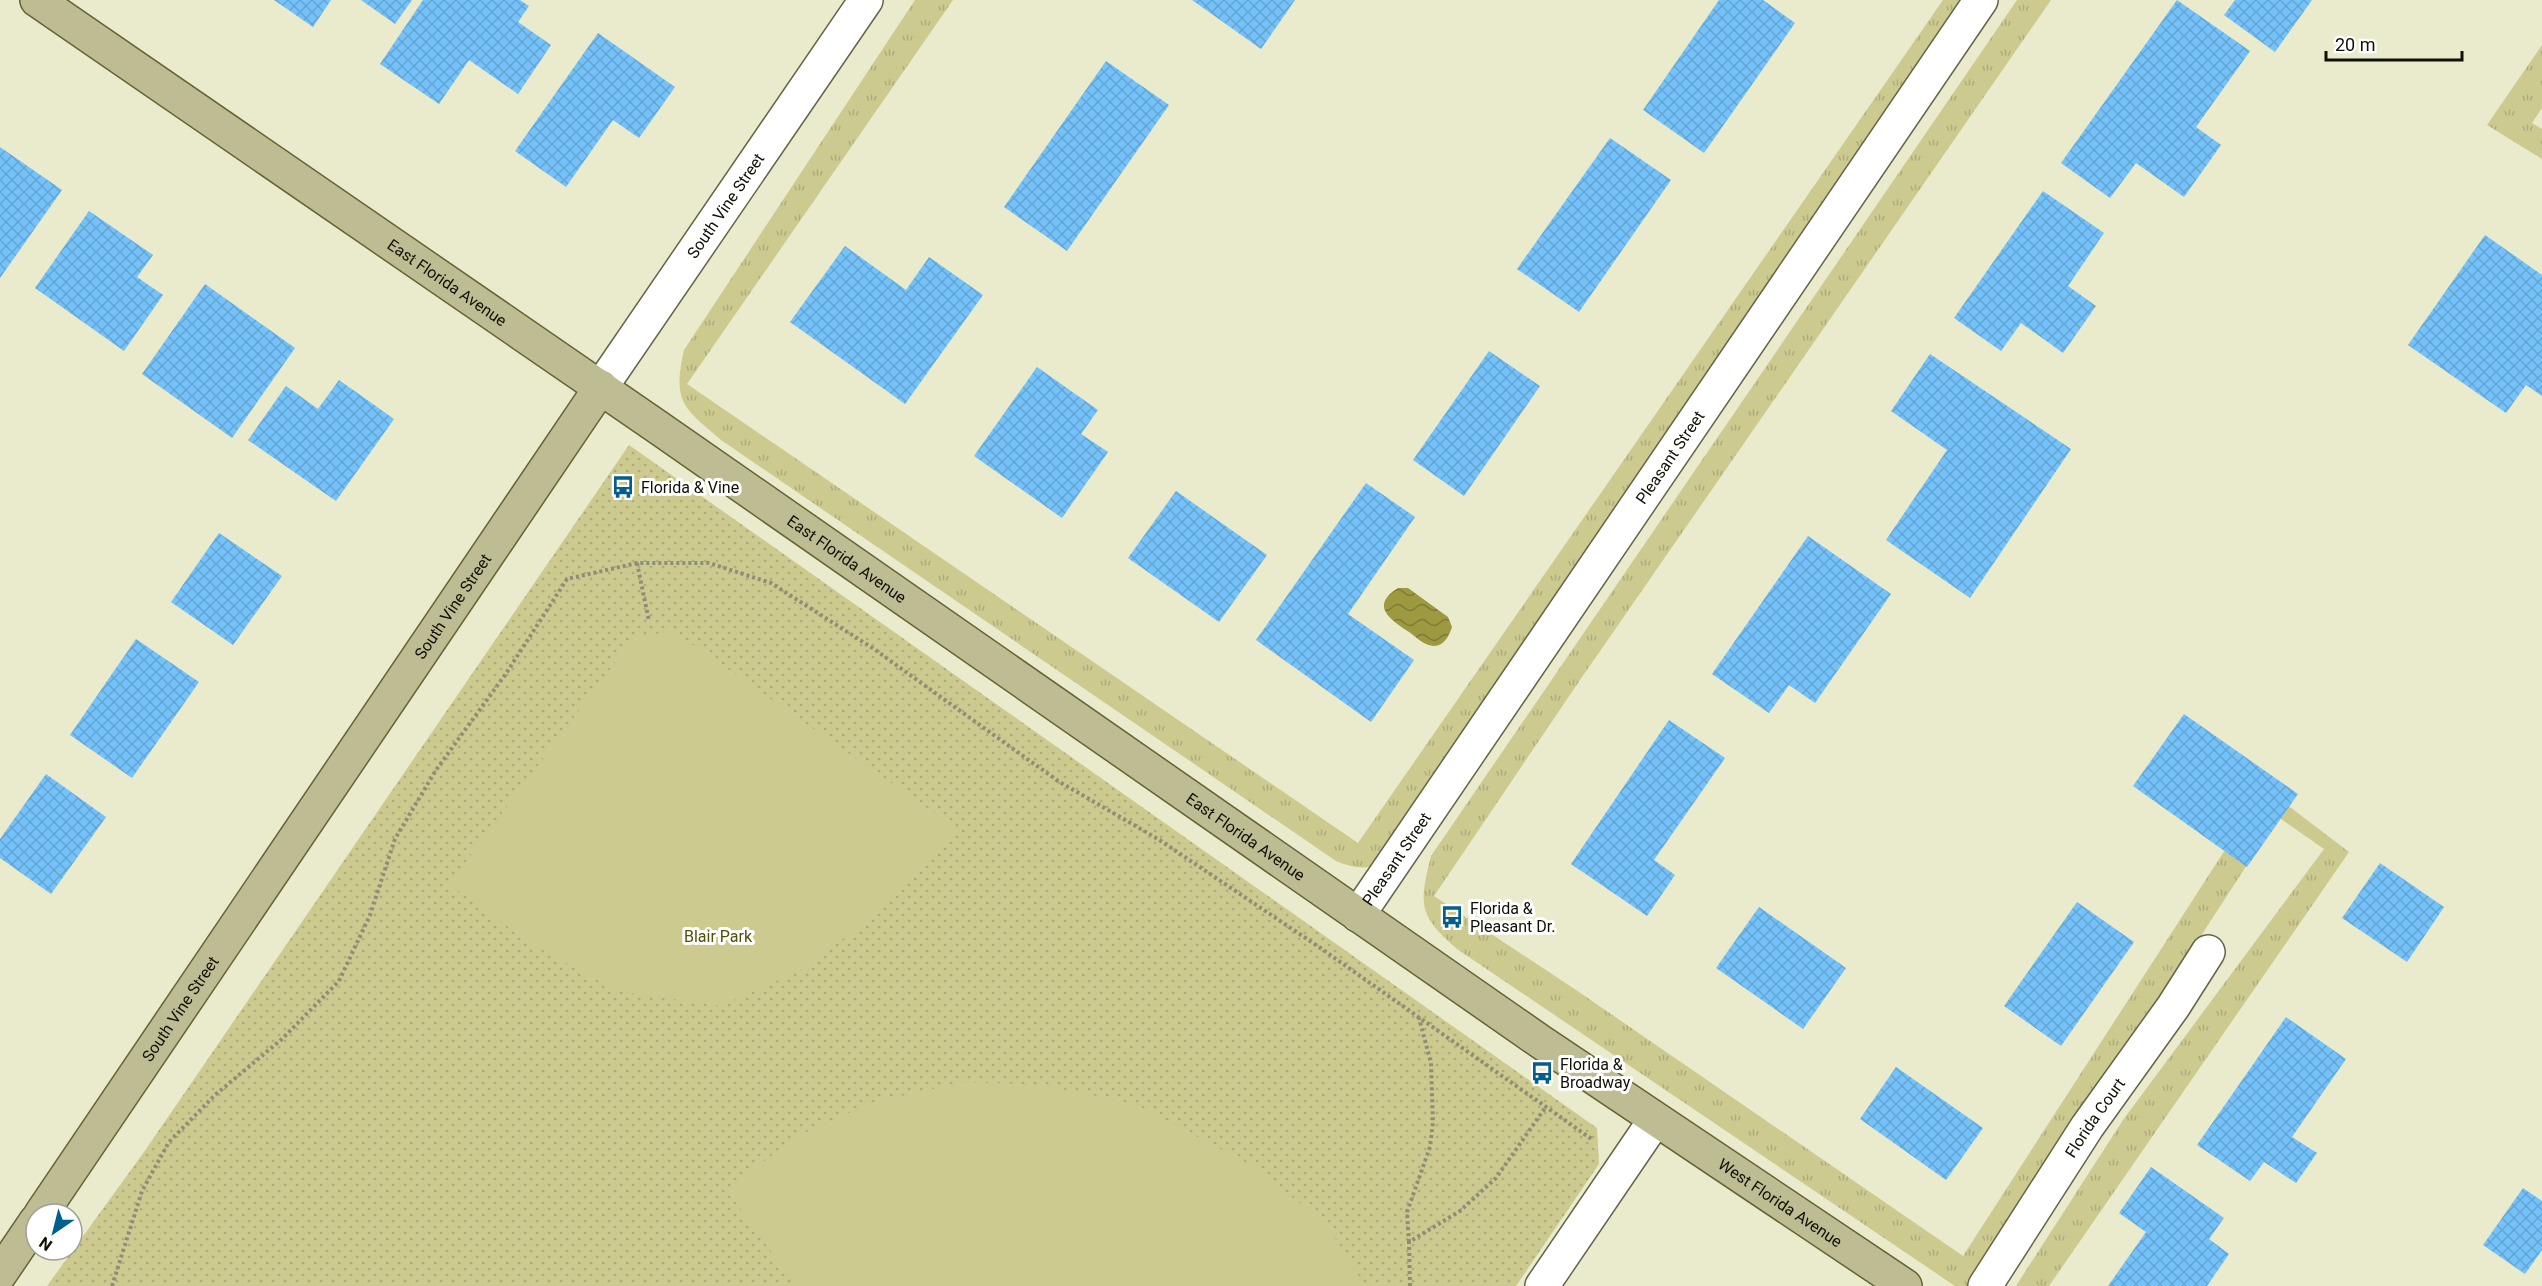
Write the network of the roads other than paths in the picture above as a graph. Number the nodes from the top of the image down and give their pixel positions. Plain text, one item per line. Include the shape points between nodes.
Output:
1 (37, 0) edge
2 (866, 0) edge
3 (1981, 0) edge
4 (600, 387) junction
5 (1358, 915) junction
6 (2208, 952) dead end
7 (1655, 1120) junction
8 (49, 1202) edge
9 (24, 1239) edge
10 (0, 1274) edge
11 (1542, 1286) edge
12 (1905, 1286) edge
13 (1985, 1286) edge

1 - 4 main road, East Florida Avenue
2 - 4 street, South Vine Street
3 - 5 street, Pleasant Street
4 - 5 main road, East Florida Avenue
4 - 8 main road, South Vine Street
5 - 7 main road, East Florida Avenue
6 - 13 street, Florida Court
7 - 11 street
7 - 12 main road, West Florida Avenue
9 - 10 main road

